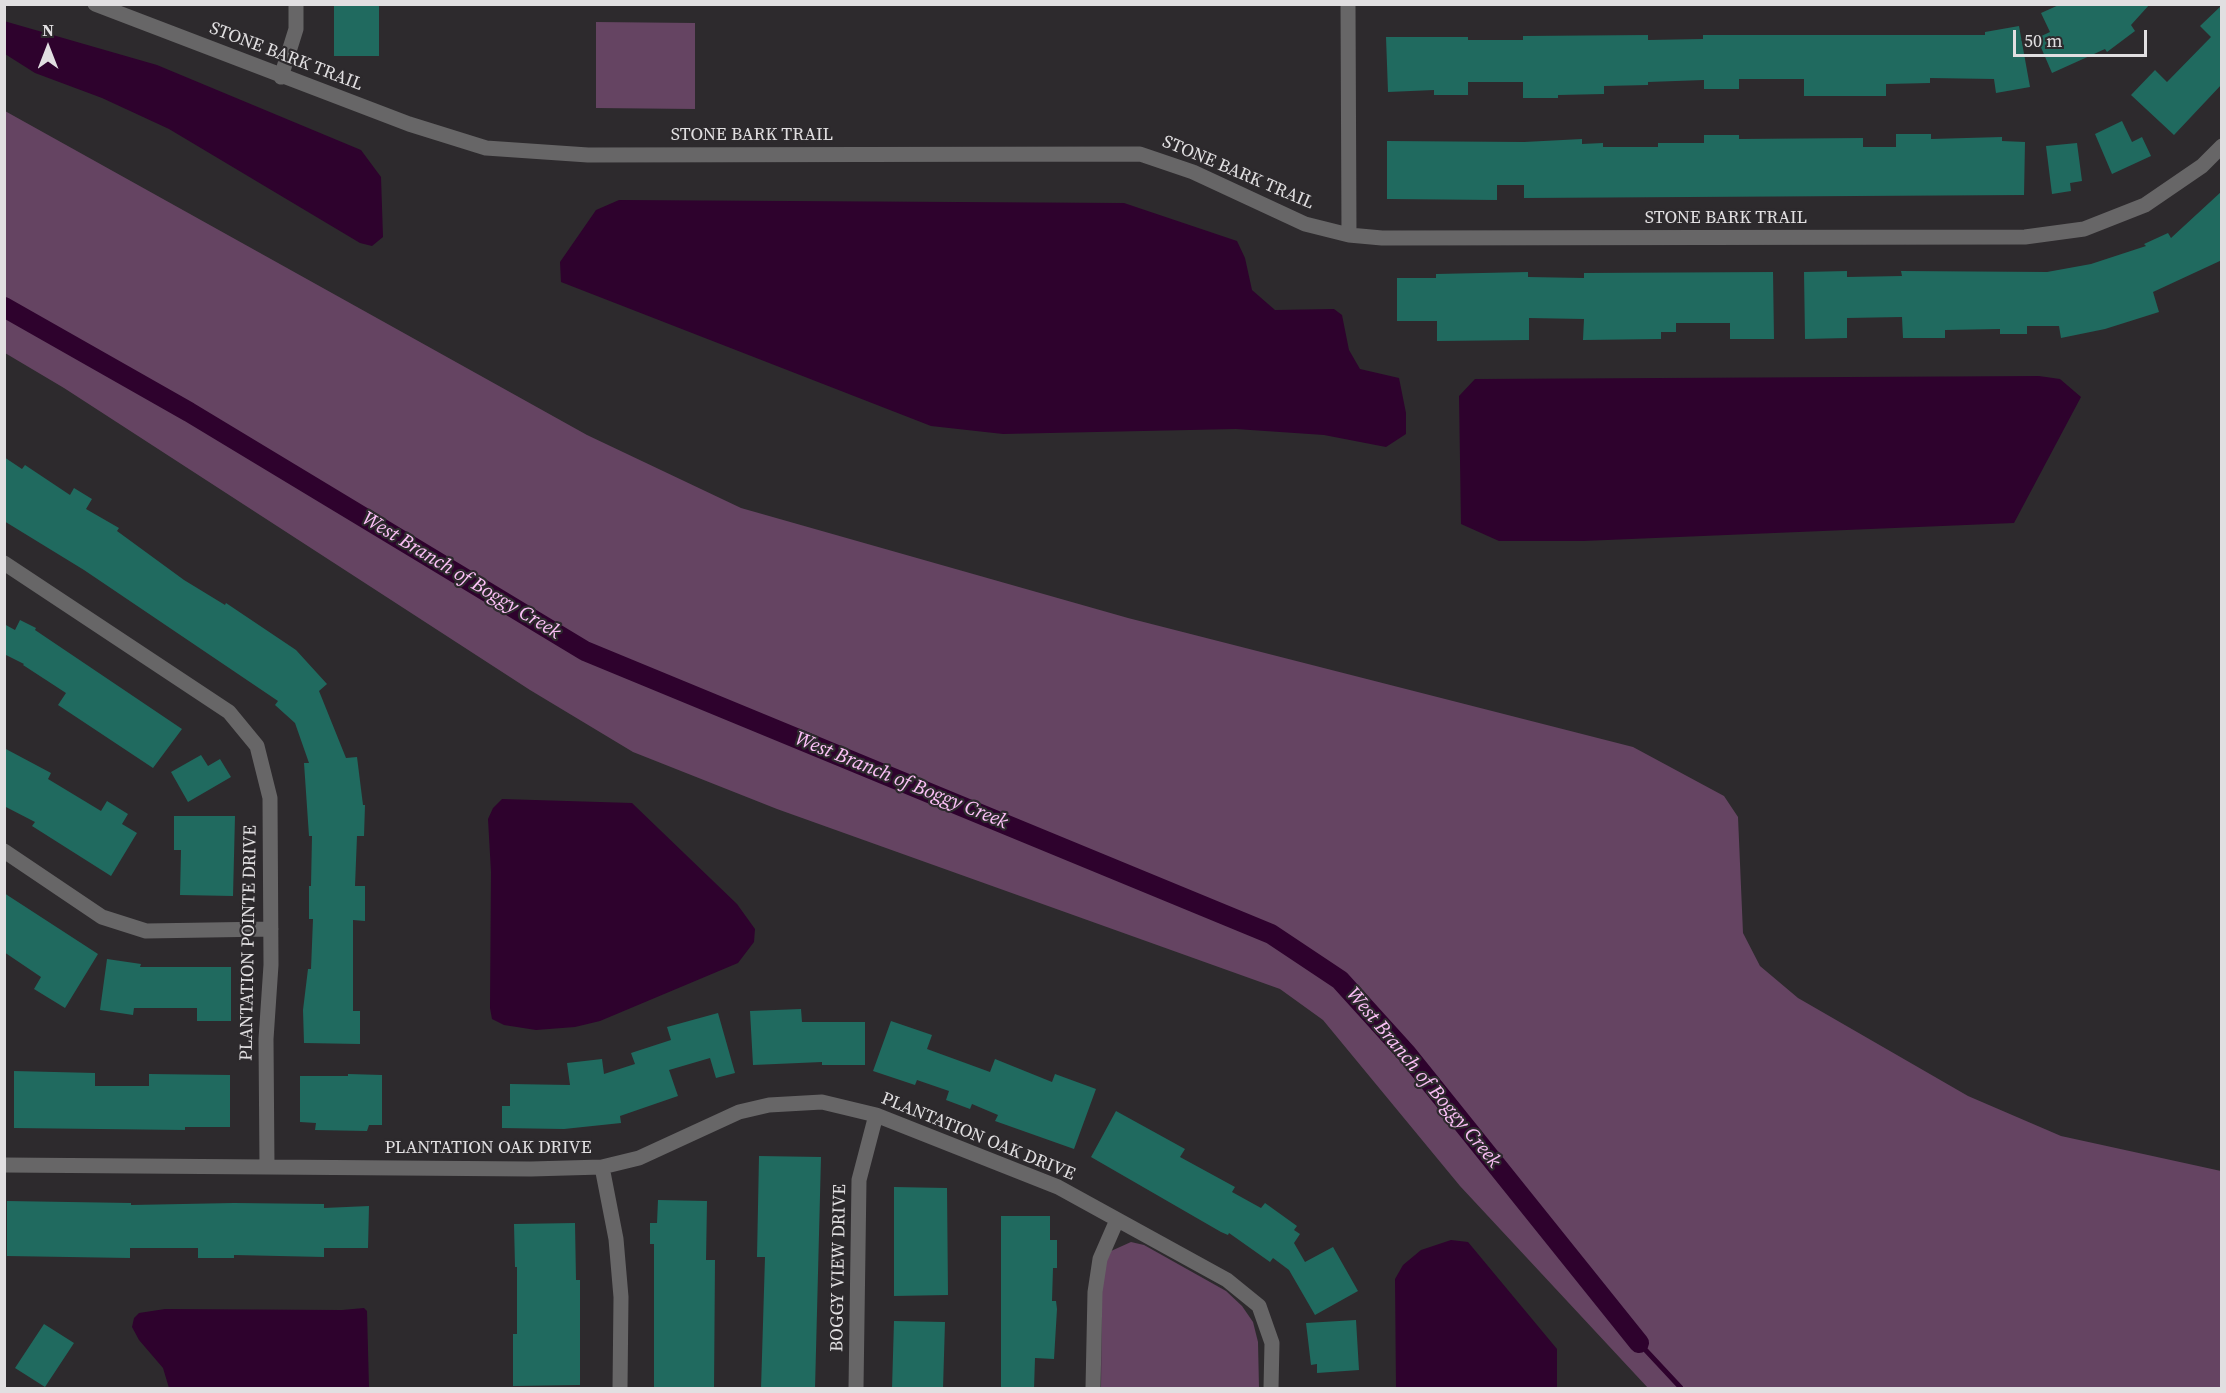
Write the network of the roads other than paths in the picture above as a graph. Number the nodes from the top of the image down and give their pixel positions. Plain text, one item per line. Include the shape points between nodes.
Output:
1 (95, 4) edge
2 (296, 4) edge
3 (1348, 4) edge
4 (280, 77) junction
5 (2222, 146) edge
6 (1349, 235) junction
7 (4, 563) edge
8 (4, 851) edge
9 (271, 930) junction
10 (876, 1115) junction
11 (4, 1165) edge
12 (267, 1167) junction
13 (602, 1167) junction
14 (1117, 1220) junction
15 (620, 1389) edge
16 (856, 1389) edge
17 (1093, 1389) edge
18 (1271, 1389) edge

1 - 4 street, STONE BARK TRAIL
2 - 4 street via 296,29
3 - 6 street
4 - 6 street, STONE BARK TRAIL via 486,148 588,155 1140,154 1193,172 1305,224
5 - 6 street, STONE BARK TRAIL via 2202,166 2145,206 2084,229 2025,237
7 - 9 street, PLANTATION POINTE DRIVE via 229,712 257,746 270,798
8 - 9 street via 102,917 146,931
9 - 12 street, PLANTATION POINTE DRIVE via 266,1039
10 - 13 street, PLANTATION OAK DRIVE via 822,1102 768,1105 739,1112 639,1158
10 - 14 street, PLANTATION OAK DRIVE via 1058,1187
10 - 16 street, BOGGY VIEW DRIVE via 859,1180
11 - 12 street, PLANTATION OAK DRIVE
12 - 13 street, PLANTATION OAK DRIVE
13 - 15 street via 616,1239 621,1297
14 - 17 street via 1100,1259 1095,1292
14 - 18 street, PLANTATION OAK DRIVE via 1227,1280 1259,1306 1272,1343

